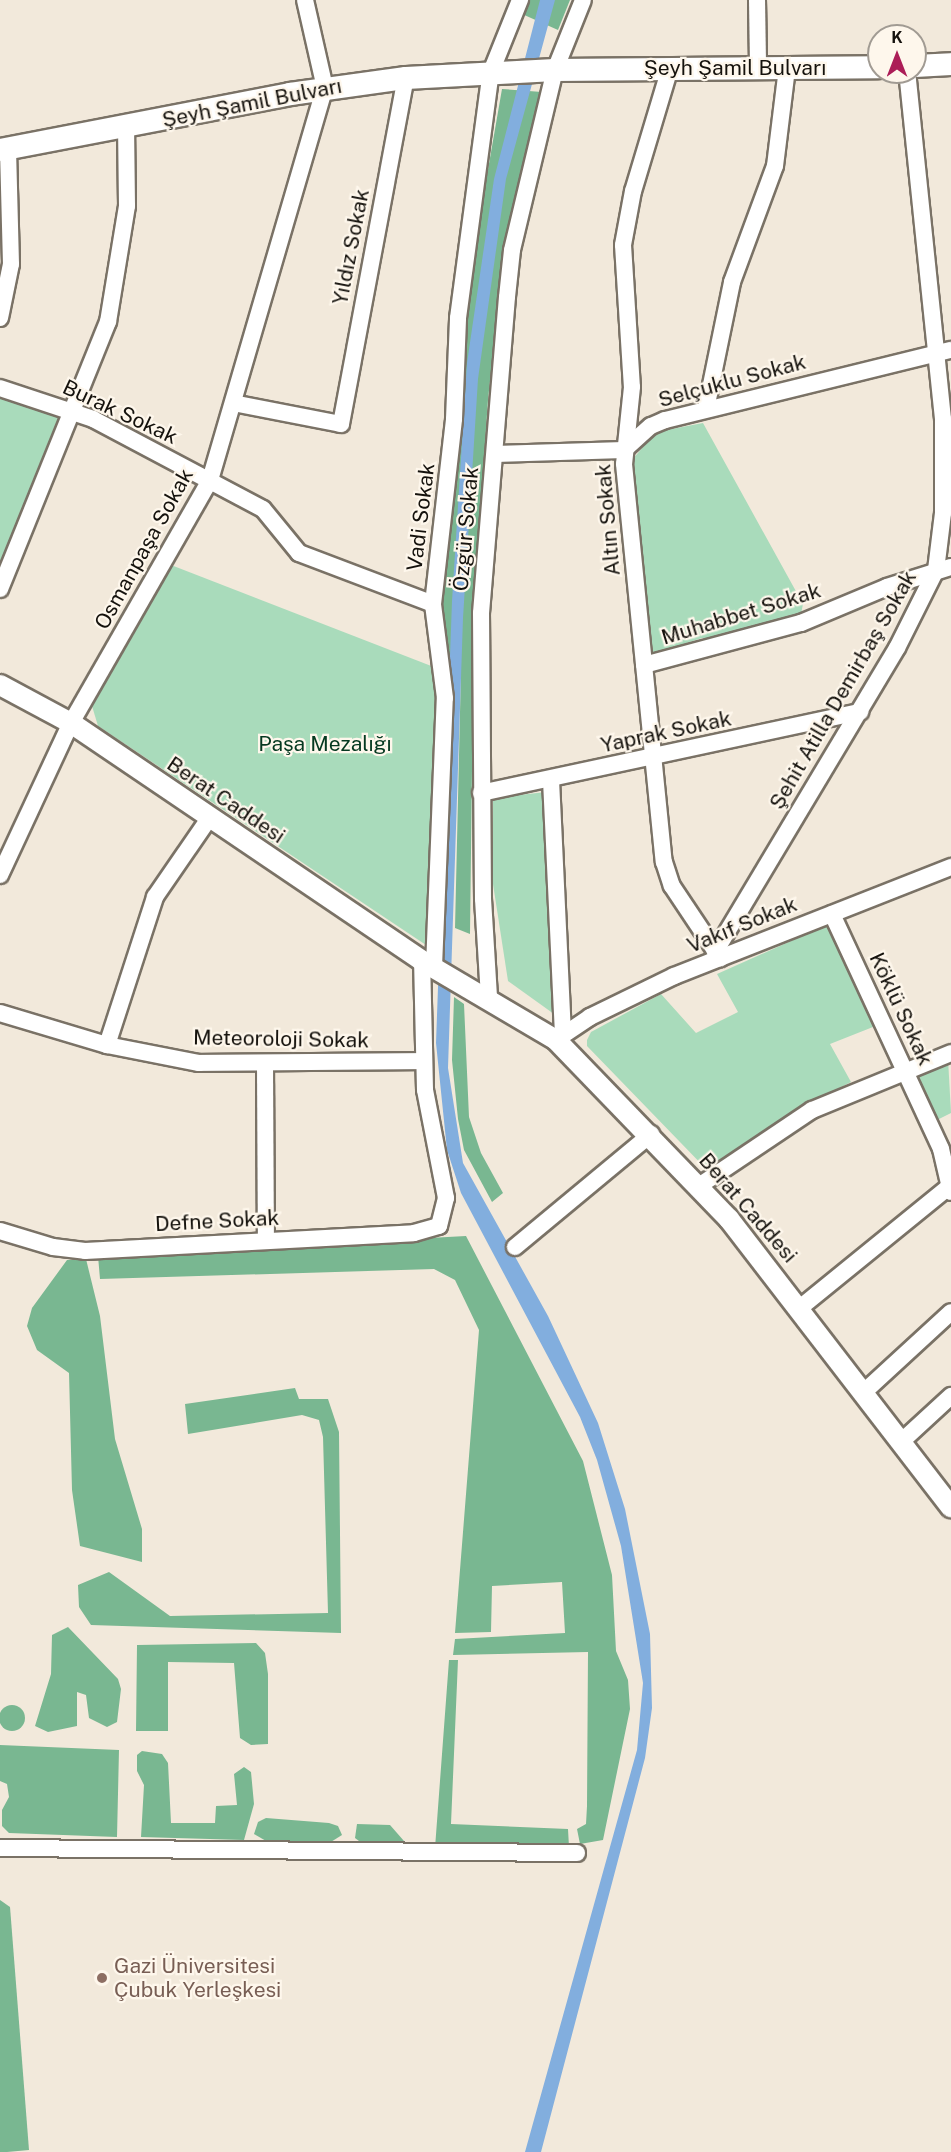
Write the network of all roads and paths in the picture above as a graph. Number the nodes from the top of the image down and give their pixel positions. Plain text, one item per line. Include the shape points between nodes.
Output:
1 (305, 0) edge
2 (520, 0) edge
3 (583, 0) edge
4 (757, 0) edge
5 (951, 64) edge
6 (927, 65) edge
7 (758, 67) junction
8 (867, 67) edge
9 (670, 68) junction
10 (787, 68) junction
11 (555, 70) junction
12 (499, 72) junction
13 (406, 78) junction
14 (909, 84) edge
15 (325, 88) junction
16 (126, 128) junction
17 (4, 149) edge
18 (0, 318) edge
19 (944, 352) edge
20 (0, 388) edge
21 (233, 403) junction
22 (706, 409) junction
23 (75, 412) junction
24 (624, 450) junction
25 (495, 454) junction
26 (210, 480) junction
27 (944, 569) edge
28 (0, 589) edge
29 (433, 604) junction
30 (644, 666) junction
31 (0, 685) edge
32 (860, 712) junction
33 (71, 723) junction
34 (652, 759) junction
35 (551, 780) junction
36 (482, 794) junction
37 (210, 817) junction
38 (951, 867) edge
39 (0, 875) edge
40 (832, 914) junction
41 (718, 955) junction
42 (428, 964) junction
43 (489, 997) junction
44 (0, 1013) edge
45 (560, 1037) junction
46 (107, 1045) junction
47 (951, 1053) edge
48 (423, 1061) junction
49 (265, 1065) junction
50 (904, 1071) junction
51 (651, 1134) junction
52 (699, 1186) junction
53 (950, 1188) edge
54 (439, 1226) joint
55 (0, 1231) edge
56 (266, 1241) junction
57 (515, 1247) dead end
58 (801, 1307) junction
59 (951, 1312) edge
60 (864, 1392) junction
61 (951, 1396) edge
62 (902, 1441) junction
63 (951, 1507) edge
64 (0, 1848) edge
65 (577, 1853) dead end

1 - 15 street
2 - 12 street, Vadi Sokak
3 - 11 street, Özgür Sokak
4 - 7 street
5 - 6 main road
7 - 9 main road, Şeyh Şamil Bulvarı
7 - 10 main road, Şeyh Şamil Bulvarı
8 - 10 main road, Şeyh Şamil Bulvarı
9 - 11 main road, Şeyh Şamil Bulvarı
9 - 24 street, Altın Sokak via 633,191 623,245 632,387
10 - 22 street via 775,165 727,301
11 - 12 main road, Şeyh Şamil Bulvarı
11 - 25 street, Özgür Sokak via 512,250
12 - 13 main road, Şeyh Şamil Bulvarı
12 - 29 street, Vadi Sokak via 461,289 451,451
13 - 15 main road, Şeyh Şamil Bulvarı
13 - 21 street, Yıldız Sokak via 341,424
14 - 19 street, Şehit Atilla Demirbaş Sokak
15 - 16 main road, Şeyh Şamil Bulvarı
15 - 21 street, Osmanpaşa Sokak
16 - 17 main road, Şeyh Şamil Bulvarı
16 - 23 street via 128,206 116,282 100,350
17 - 18 street via 11,264
19 - 22 street, Selçuklu Sokak
19 - 27 street, Şehit Atilla Demirbaş Sokak
20 - 23 street, Burak Sokak
21 - 26 street, Osmanpaşa Sokak
22 - 24 street, Selçuklu Sokak via 651,426
23 - 26 street, Burak Sokak
23 - 28 street
24 - 25 street
24 - 30 street, Altın Sokak
25 - 36 street, Özgür Sokak via 482,613
26 - 29 street, Burak Sokak via 270,514 299,553
26 - 33 street, Osmanpaşa Sokak
27 - 30 street, Muhabbet Sokak via 801,623
27 - 32 street, Şehit Atilla Demirbaş Sokak
29 - 42 street, Vadi Sokak via 445,698
30 - 34 street, Altın Sokak
31 - 33 street, Berat Caddesi
32 - 34 street, Yaprak Sokak
32 - 41 street, Şehit Atilla Demirbaş Sokak
33 - 37 street, Berat Caddesi
33 - 39 street, Osmanpaşa Sokak
34 - 35 street, Yaprak Sokak
34 - 41 street, Altın Sokak via 667,873
35 - 36 street, Yaprak Sokak
35 - 45 street
36 - 43 street, Özgür Sokak
37 - 42 street, Berat Caddesi
37 - 46 street via 155,897
38 - 40 street, Vakıf Sokak
40 - 41 street, Vakıf Sokak
40 - 50 street, Köklü Sokak
41 - 45 street, Vakıf Sokak via 636,993
42 - 43 street, Berat Caddesi
42 - 48 street, Vadi Sokak
43 - 45 street, Berat Caddesi
44 - 46 street, Meteoroloji Sokak
45 - 51 street, Berat Caddesi
46 - 49 street, Meteoroloji Sokak via 199,1063
47 - 50 street
48 - 49 street, Meteoroloji Sokak
48 - 54 street, Vadi Sokak via 433,1143 446,1198
49 - 56 street
50 - 52 street via 800,1117
50 - 53 street, Köklü Sokak via 941,1149
51 - 52 street, Berat Caddesi
51 - 57 street
52 - 58 street, Berat Caddesi
53 - 58 street
54 - 56 street, Defne Sokak via 414,1233
55 - 56 street, Defne Sokak via 53,1247 85,1251
58 - 60 street, Berat Caddesi
59 - 60 street
60 - 62 street, Berat Caddesi
61 - 62 street
62 - 63 street, Berat Caddesi
64 - 65 street

